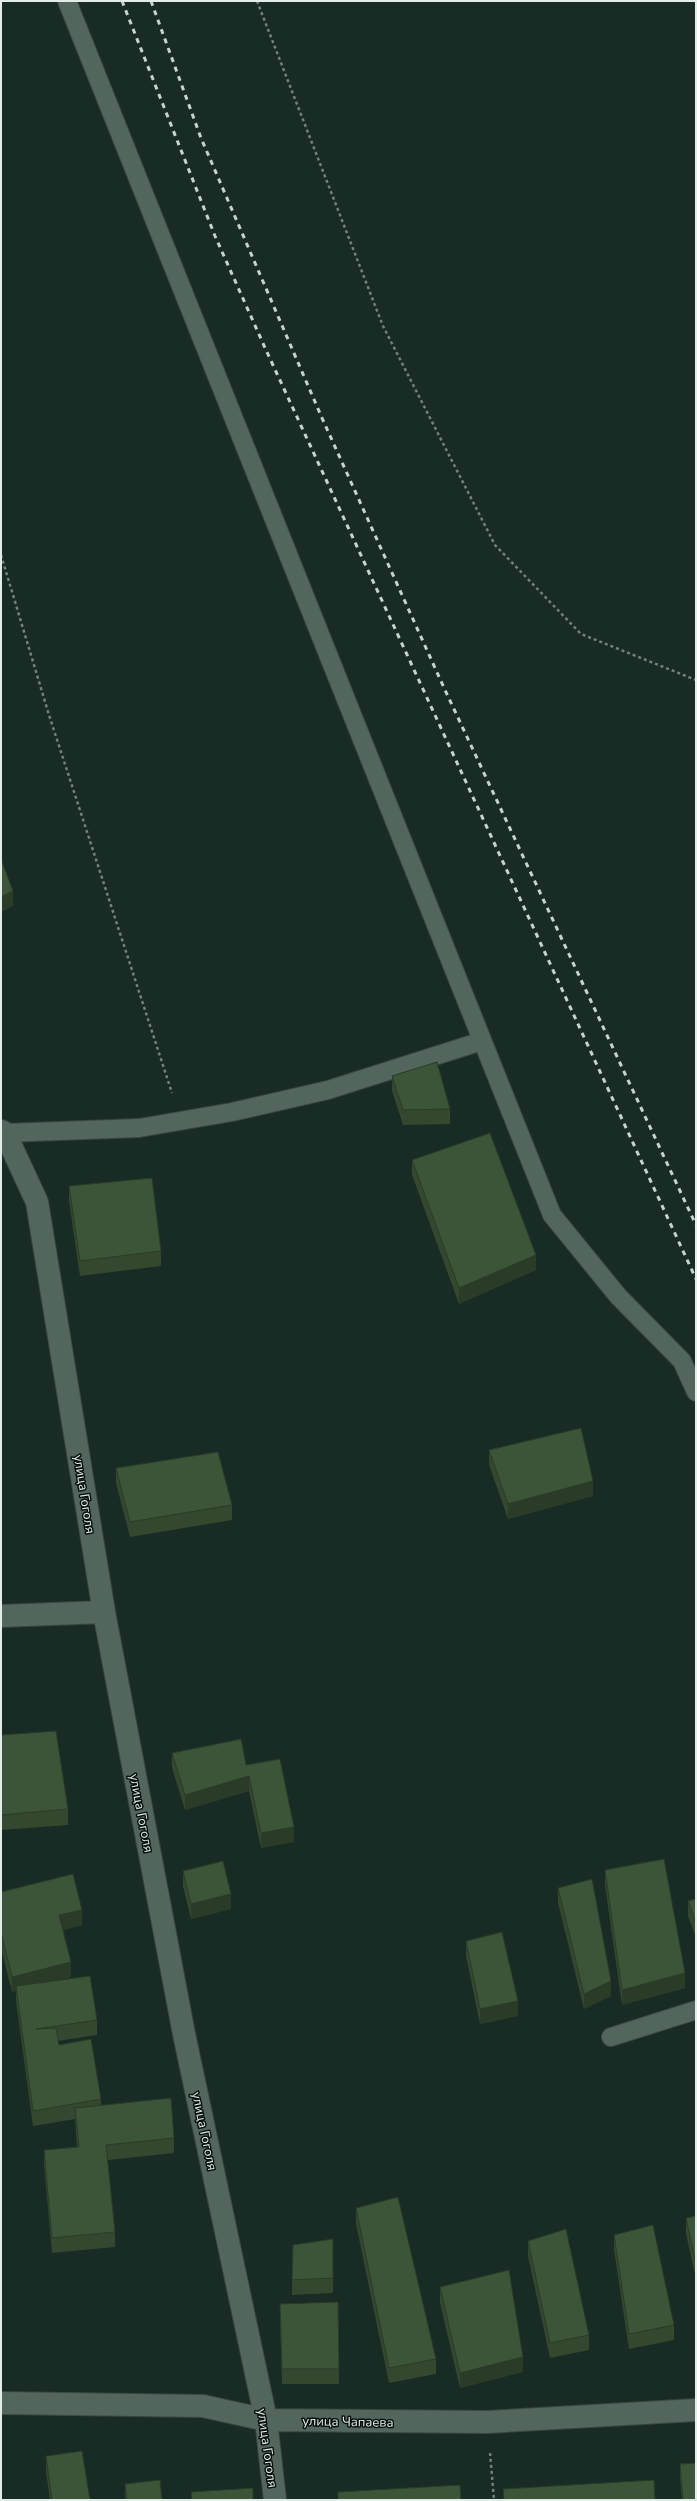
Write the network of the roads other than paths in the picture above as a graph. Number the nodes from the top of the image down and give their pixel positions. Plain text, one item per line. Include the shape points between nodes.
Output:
1 (67, 1) edge
2 (482, 1041) junction
3 (3, 1132) edge
4 (696, 1392) edge
5 (104, 1612) junction
6 (1, 1616) edge
7 (696, 2010) edge
8 (611, 2037) dead end
9 (1, 2403) edge
10 (696, 2410) edge
11 (266, 2420) junction
12 (275, 2500) edge

1 - 2 lane
2 - 3 lane via 328,1090 232,1112 139,1128
2 - 4 lane via 552,1215 618,1296 682,1361
3 - 5 street, улица Гоголя via 37,1202
5 - 6 street
5 - 11 street, улица Гоголя via 184,2034
7 - 8 lane
9 - 11 street, улица Чапаева via 203,2406
10 - 11 street, улица Чапаева via 487,2422
11 - 12 street, улица Гоголя

